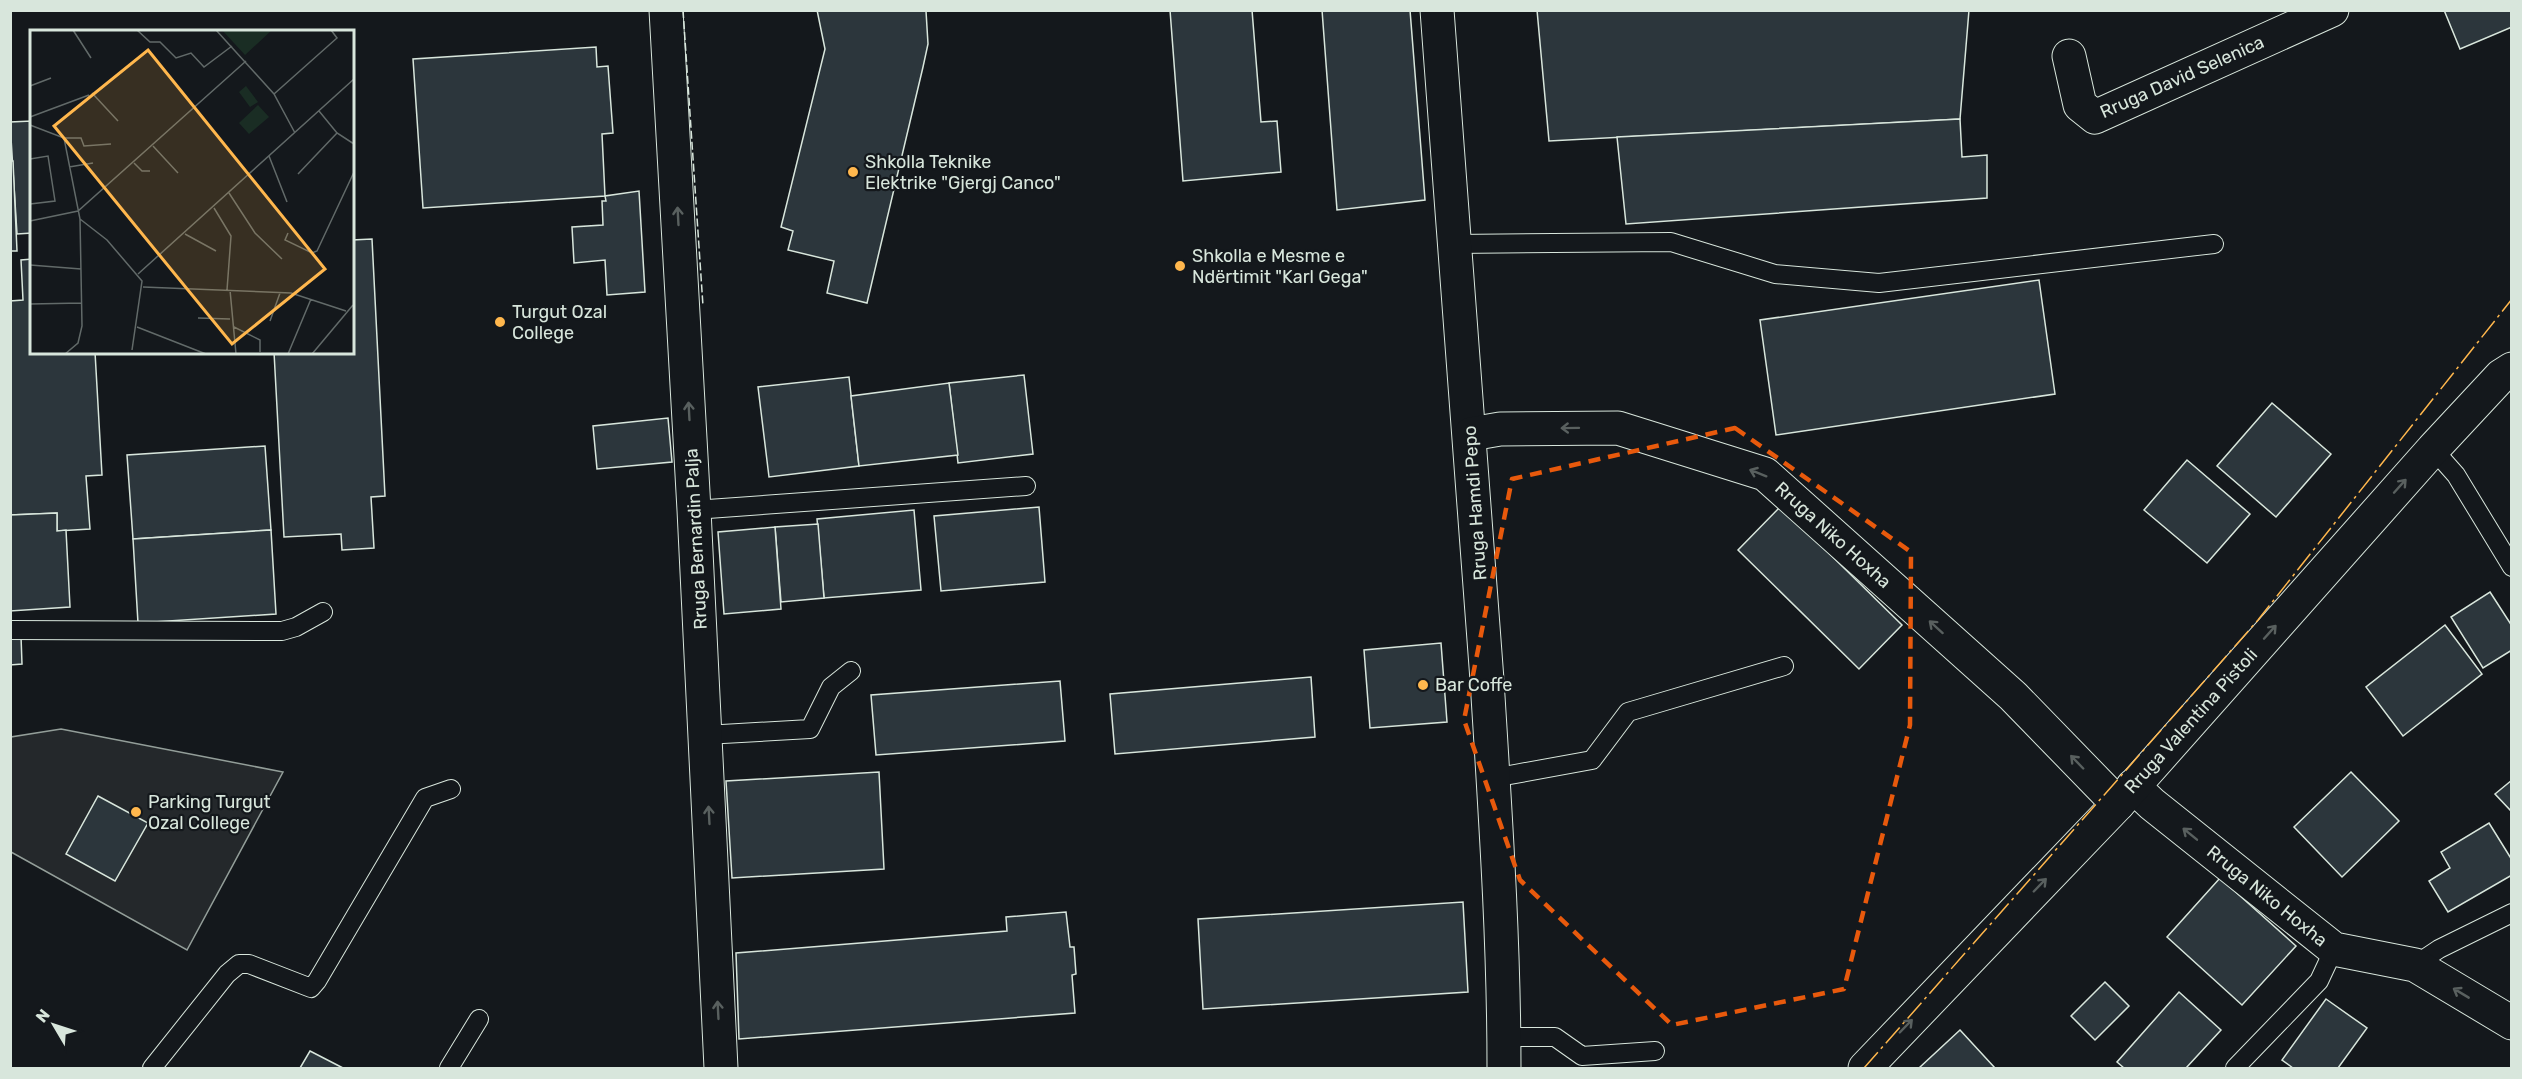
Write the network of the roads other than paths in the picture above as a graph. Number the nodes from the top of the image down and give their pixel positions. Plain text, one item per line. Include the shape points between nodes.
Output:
1 (666, 10) edge
2 (1437, 10) edge
3 (2332, 10) edge
4 (2069, 56) dead end
5 (1454, 244) junction
6 (2214, 244) dead end
7 (2511, 369) edge
8 (1471, 434) junction
9 (2433, 448) junction
10 (1026, 486) dead end
11 (694, 510) junction
12 (2511, 567) edge
13 (323, 612) dead end
14 (10, 630) edge
15 (1784, 666) dead end
16 (851, 671) dead end
17 (705, 735) junction
18 (1493, 778) junction
19 (451, 789) dead end
20 (2126, 795) junction
21 (2511, 913) edge
22 (2334, 949) junction
23 (2415, 965) junction
24 (478, 1019) dead end
25 (2511, 1023) edge
26 (1655, 1051) dead end
27 (1504, 1053) edge
28 (152, 1068) edge
29 (449, 1068) edge
30 (721, 1068) edge
31 (1865, 1068) edge
32 (2235, 1068) edge

11 -> 1 street, Rruga Bernardin Palja
2 - 5 street, Rruga Hamdi Pepo
3 - 4 street, Rruga David Selenica via 2095,117 2080,105
5 - 6 lane via 1671,242 1775,274 1879,283
5 - 8 street, Rruga Hamdi Pepo
7 - 9 street, Rruga Valentina Pistoli
8 - 18 street, Rruga Hamdi Pepo
20 -> 8 street, Rruga Niko Hoxha via 1765,474 1618,428 1500,429
9 - 12 lane via 2456,475
20 -> 9 street, Rruga Valentina Pistoli
10 - 11 lane
11 - 17 street, Rruga Bernardin Palja
13 - 14 lane via 282,631
15 - 18 lane via 1628,712 1592,760
16 - 17 lane via 831,687 810,729
30 -> 17 street, Rruga Bernardin Palja
18 - 27 street, Rruga Hamdi Pepo via 1504,956
19 - 28 lane via 425,798 311,988 249,964 239,964
22 -> 20 street, Rruga Niko Hoxha via 2152,804
31 -> 20 street, Rruga Valentina Pistoli
21 - 23 lane
22 - 23 street, Rruga Niko Hoxha
22 - 32 lane via 2319,981
25 -> 23 street, Rruga Niko Hoxha
24 - 29 lane
26 - 27 lane via 1582,1056 1555,1037

